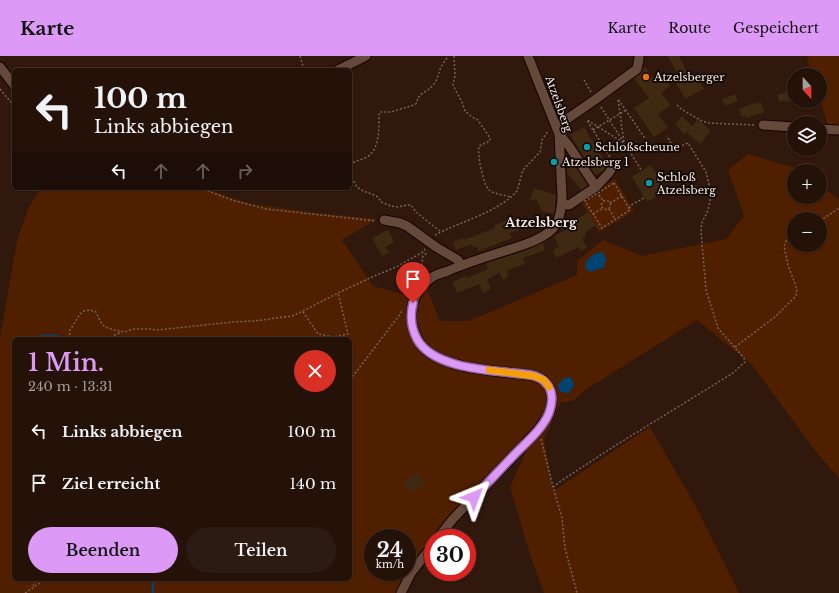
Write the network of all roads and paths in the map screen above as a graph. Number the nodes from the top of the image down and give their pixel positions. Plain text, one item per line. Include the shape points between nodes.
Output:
1 (300, 56) edge
2 (366, 56) edge
3 (448, 56) edge
4 (454, 56) edge
5 (528, 56) edge
6 (639, 56) edge
7 (0, 67) edge
8 (303, 68) edge
9 (342, 68) edge
10 (584, 80) dead end
11 (12, 82) edge
12 (0, 90) edge
13 (596, 99) junction
14 (12, 104) edge
15 (677, 105) dead end
16 (626, 110) junction
17 (620, 114) junction
18 (610, 120) junction
19 (763, 125) joint
20 (599, 127) junction
21 (787, 127) edge
22 (827, 129) edge
23 (558, 130) junction
24 (593, 130) junction
25 (839, 130) edge
26 (667, 136) dead end
27 (645, 138) dead end
28 (624, 143) junction
29 (352, 163) edge
30 (612, 164) joint
31 (642, 171) dead end
32 (352, 178) edge
33 (596, 187) junction
34 (205, 190) edge
35 (622, 196) junction
36 (510, 197) junction
37 (644, 198) dead end
38 (610, 203) junction
39 (562, 204) junction
40 (603, 208) junction
41 (629, 208) junction
42 (839, 208) edge
43 (609, 209) junction
44 (593, 214) junction
45 (827, 216) edge
46 (615, 219) junction
47 (384, 220) joint
48 (441, 232) junction
49 (787, 240) edge
50 (432, 244) junction
51 (461, 265) junction
52 (418, 277) dead end
53 (338, 293) junction
54 (403, 308) dead end
55 (303, 311) junction
56 (121, 332) junction
57 (70, 337) edge
58 (111, 337) edge
59 (734, 347) junction
60 (352, 377) edge
61 (539, 429) junction
62 (553, 487) junction
63 (445, 529) edge
64 (424, 557) edge
65 (36, 581) edge
66 (42, 581) edge
67 (32, 587) junction
68 (25, 593) edge
69 (401, 593) edge
70 (577, 593) edge

1 - 8 path
2 - 9 street
3 - 29 path via 440,68 436,81 419,95 417,103 391,112 380,112 374,150 365,158
4 - 36 path via 455,90 465,111 478,120 490,138 488,143 479,146 478,150 485,185 490,191
5 - 23 street, Atzelsberg
6 - 13 street via 637,69
7 - 11 street
10 - 13 path
12 - 14 path
13 - 18 path
13 - 23 street
15 - 19 path via 708,123
16 - 17 path
16 - 17 path via 618,99
16 - 27 path
17 - 18 path
17 - 28 path
18 - 20 path
18 - 28 path
19 - 21 street
20 - 24 path
20 - 24 path via 587,120
20 - 28 path
22 - 25 street
23 - 33 street
23 - 36 path via 548,131 542,140 540,152 523,170 516,191
23 - 39 street, Atzelsberg
24 - 30 path
26 - 59 path via 673,148 688,143 706,172 710,202 701,231 706,290 718,328
28 - 31 path
30 - 33 street via 609,173
32 - 48 path via 357,187 378,197 381,202 398,207 411,205
33 - 39 street via 569,205
34 - 47 path via 266,209
35 - 38 path
35 - 41 path
35 - 44 path via 614,183 585,201
36 - 48 path via 480,215
37 - 41 path
38 - 40 path via 604,202
38 - 43 path
39 - 51 street, Atzelsberg via 557,224 550,232 523,245
40 - 43 path
40 - 44 path
41 - 46 path via 630,210
42 - 45 path
43 - 46 path
44 - 46 path via 602,228
47 - 50 street via 407,226
48 - 50 path via 434,236
49 - 59 path via 784,246 797,289 796,296 774,317
50 - 51 street via 458,260
50 - 52 path via 423,256
50 - 53 path via 396,267
51 - 61 street, Atzelsberg via 432,277 420,289 411,315 414,333 426,351 457,365 534,376 544,380 552,398 549,413
53 - 55 path
53 - 55 path via 348,334 334,337 318,334
54 - 60 path
55 - 56 path via 292,316 254,321 157,330 133,329
56 - 57 path via 105,327 96,312 90,310 80,314 70,330
56 - 58 path
59 - 62 path via 746,362 733,373
61 - 62 path
61 - 63 street
62 - 70 path
64 - 69 street
65 - 67 path
66 - 67 path
67 - 68 path

